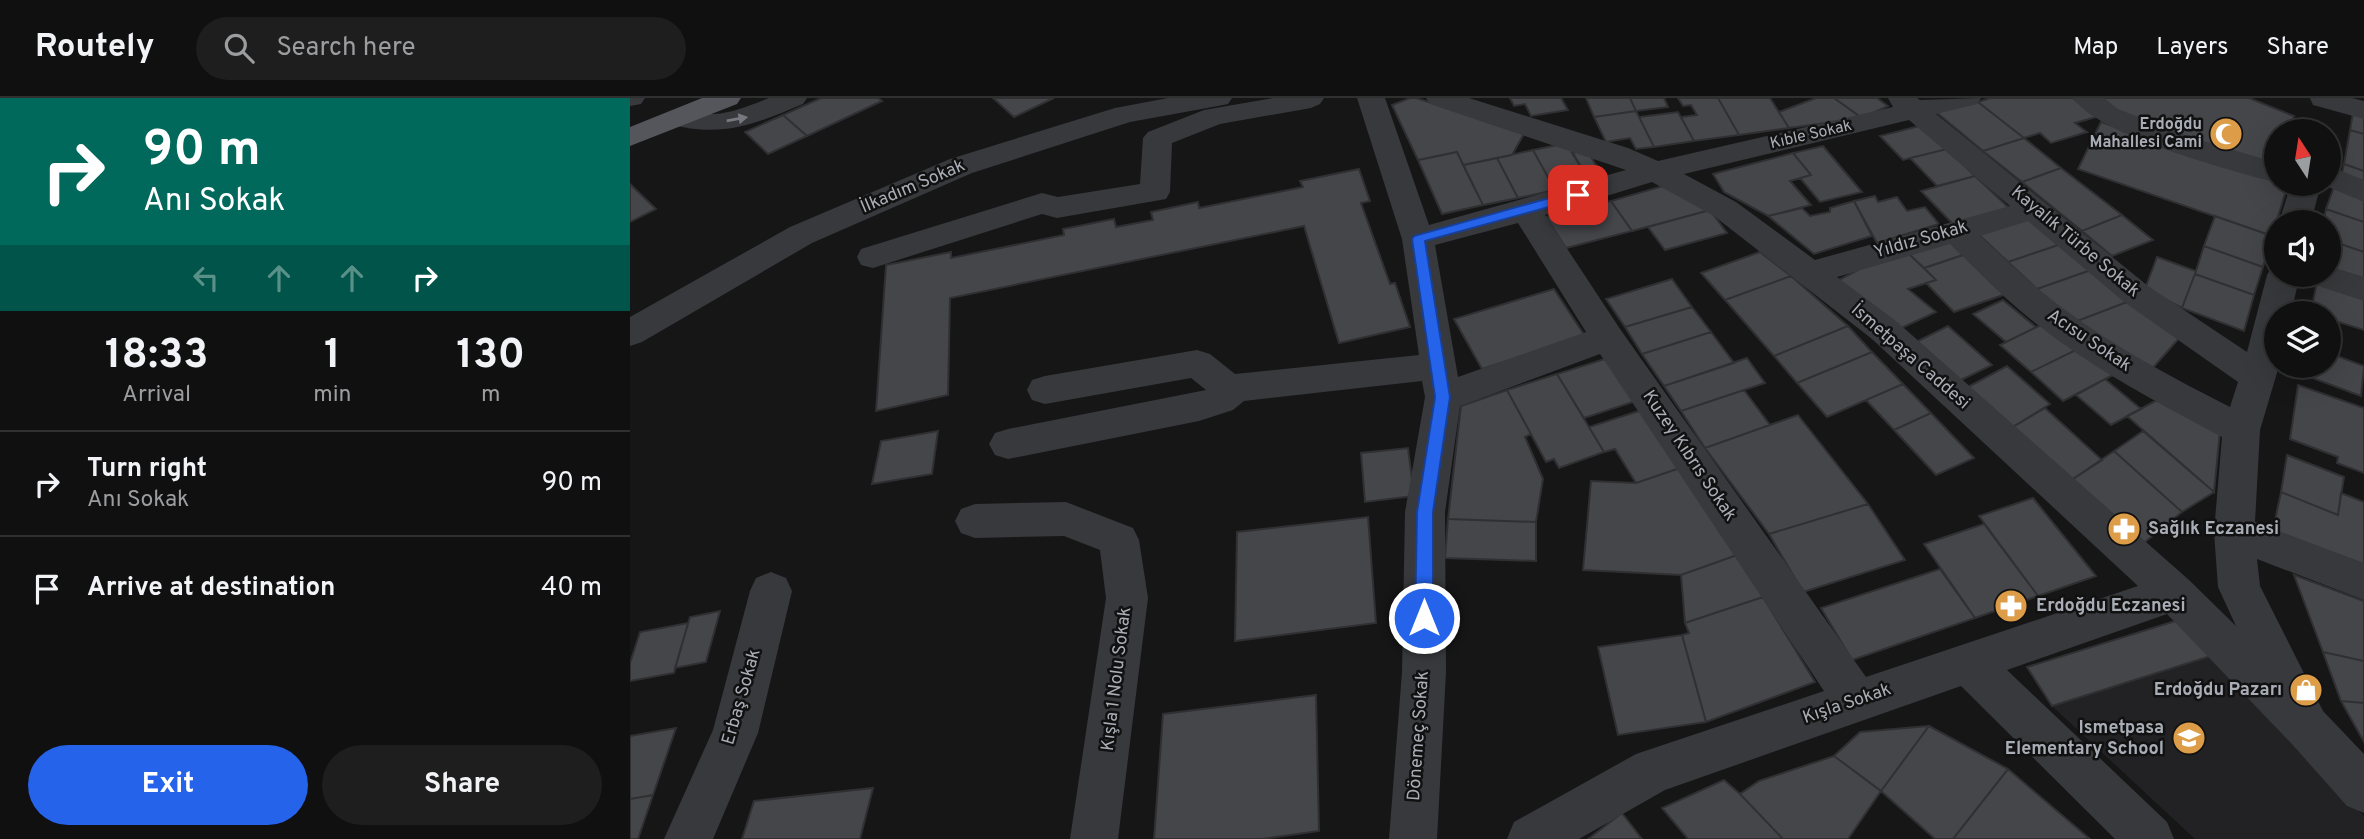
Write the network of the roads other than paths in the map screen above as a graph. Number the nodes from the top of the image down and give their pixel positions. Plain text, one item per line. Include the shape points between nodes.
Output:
1 (727, 98) edge
2 (793, 98) edge
3 (1217, 98) edge
4 (1310, 98) edge
5 (1371, 98) edge
6 (1440, 98) edge
7 (1967, 98) edge
8 (2087, 98) edge
9 (1908, 104) edge
10 (2321, 106) edge
11 (679, 108) edge
12 (2364, 110) edge
13 (630, 118) edge
14 (630, 137) edge
15 (2264, 169) edge
16 (1656, 171) junction
17 (2342, 182) edge
18 (2364, 192) edge
19 (2035, 209) junction
20 (1526, 210) junction
21 (1954, 230) junction
22 (1418, 239) junction
23 (873, 257) dead end
24 (1808, 274) junction
25 (2341, 282) edge
26 (2281, 287) edge
27 (2364, 289) edge
28 (630, 333) edge
29 (1608, 338) junction
30 (2257, 377) junction
31 (1441, 381) junction
32 (1235, 388) junction
33 (1045, 390) dead end
34 (2241, 430) junction
35 (1008, 444) dead end
36 (975, 521) dead end
37 (2234, 532) junction
38 (2364, 582) edge
39 (771, 591) dead end
40 (2174, 593) junction
41 (1968, 663) junction
42 (1856, 700) junction
43 (2307, 727) junction
44 (2364, 789) edge
45 (688, 839) edge
46 (1094, 839) edge
47 (1413, 839) edge
48 (1531, 839) edge
49 (2150, 839) edge

1 - 11 main road
11 -> 2 street via 712,123 748,117
3 - 28 street, İlkadım Sokak via 1125,114 961,166 800,235
4 - 23 street via 1214,117 1158,138 1155,192 1058,208 1042,203
5 - 22 street, Dönemeç Sokak
6 - 16 street, İsmetpaşa Caddesi
7 - 9 street, Kıble Sokak
8 - 15 street via 2108,115
9 - 16 street, Kıble Sokak
9 - 19 street, Kayalık Türbe Sokak
10 - 12 street
11 - 13 main road
11 - 14 main road
16 - 20 street, Kıble Sokak
16 - 24 street, İsmetpaşa Caddesi via 1725,209
17 - 18 street
19 - 21 street, Yıldız Sokak
19 - 30 street, Kayalık Türbe Sokak via 2136,294
20 - 22 street, Kıble Sokak
20 - 29 street, Kuzey Kıbrıs Sokak
21 - 24 street, Yıldız Sokak
21 - 34 street, Acısu Sokak via 2029,300 2078,336 2161,388
22 - 31 street, Dönemeç Sokak
24 - 40 street, İsmetpaşa Caddesi via 1884,330
25 - 27 street
26 - 30 street
29 - 31 street
29 - 42 street, Kuzey Kıbrıs Sokak
30 - 34 street
31 - 32 street
31 - 47 street, Dönemeç Sokak via 1425,512 1424,671
32 - 33 street via 1224,385 1197,363
32 - 35 street via 1220,400 1199,407
34 - 37 street
36 - 46 street, Kışla 1 Nolu Sokak via 1066,519 1119,540 1127,598
37 - 38 street
37 - 43 street via 2239,587
39 - 45 street, Erbaş Sokak via 734,733
40 - 41 street, Kışla Sokak
40 - 43 street, İsmetpaşa Caddesi
41 - 42 street, Kışla Sokak
41 - 49 street
42 - 48 street, Kışla Sokak via 1653,771
43 - 44 street

